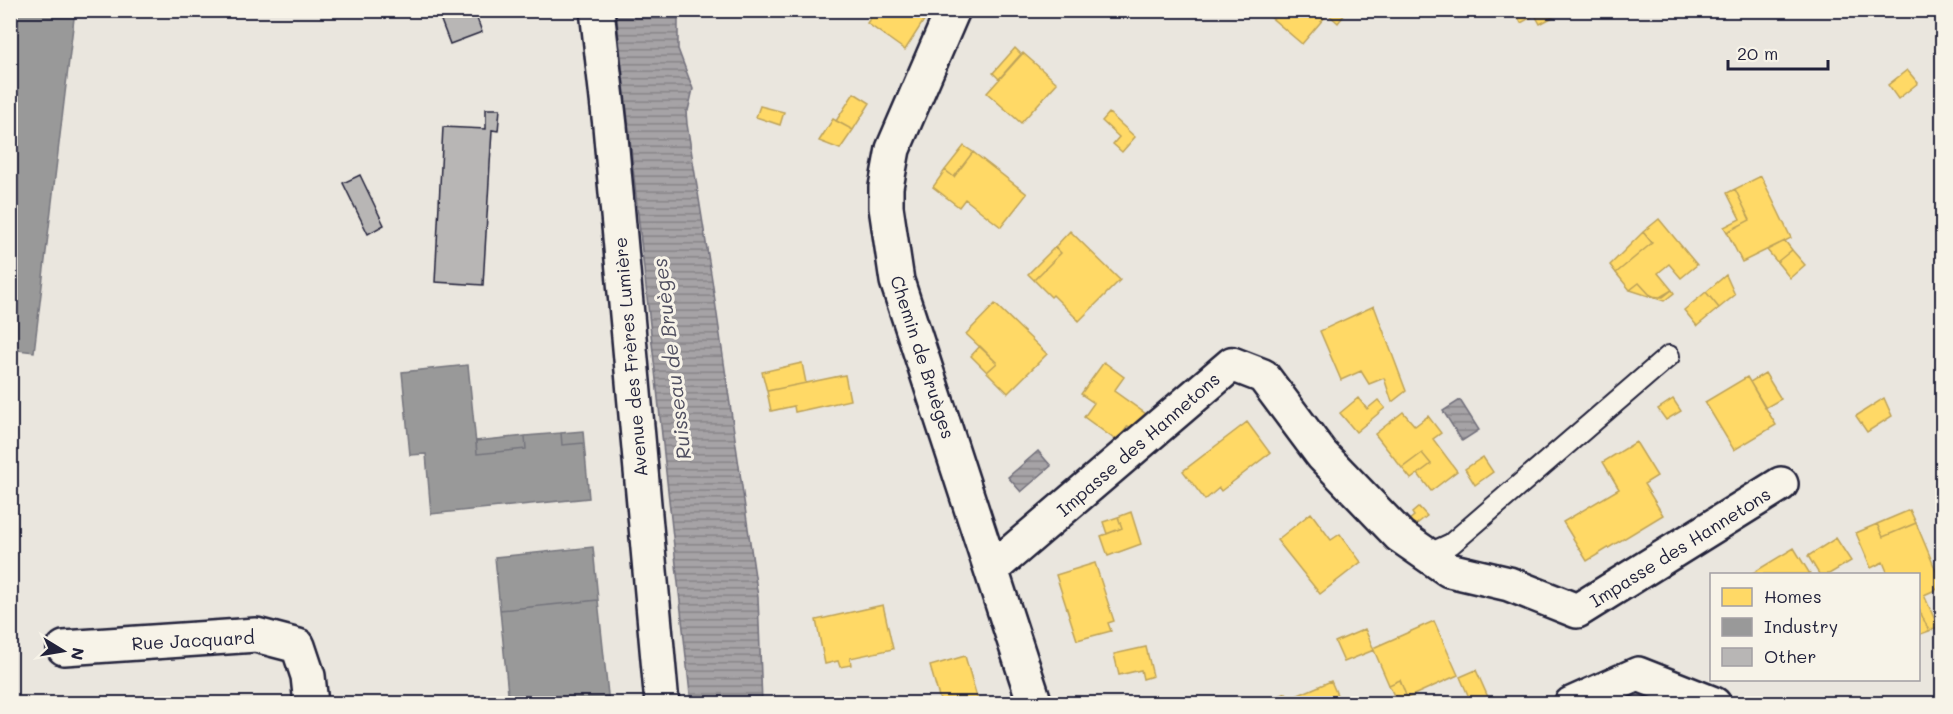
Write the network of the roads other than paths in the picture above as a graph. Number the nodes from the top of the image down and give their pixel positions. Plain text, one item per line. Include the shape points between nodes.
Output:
1 (597, 10) edge
2 (953, 10) edge
3 (1669, 356) dead end
4 (1781, 484) dead end
5 (1427, 555) junction
6 (992, 569) junction
7 (64, 648) dead end
8 (311, 704) edge
9 (662, 704) edge
10 (1035, 704) edge
11 (1571, 704) edge
12 (1714, 704) edge

1 - 9 street, Avenue des Frères Lumière
2 - 6 street, Chemin de Bruèges via 893,149 886,207 897,281
3 - 5 lane via 1451,544
4 - 5 street, Impasse des Hannetons via 1577,611 1509,584 1449,570
5 - 6 street, Impasse des Hannetons via 1400,537 1322,455 1263,376 1232,364
6 - 10 street, Chemin de Bruèges
7 - 8 street, Rue Jacquard via 256,635 298,646 308,676
11 - 12 street via 1638,674

